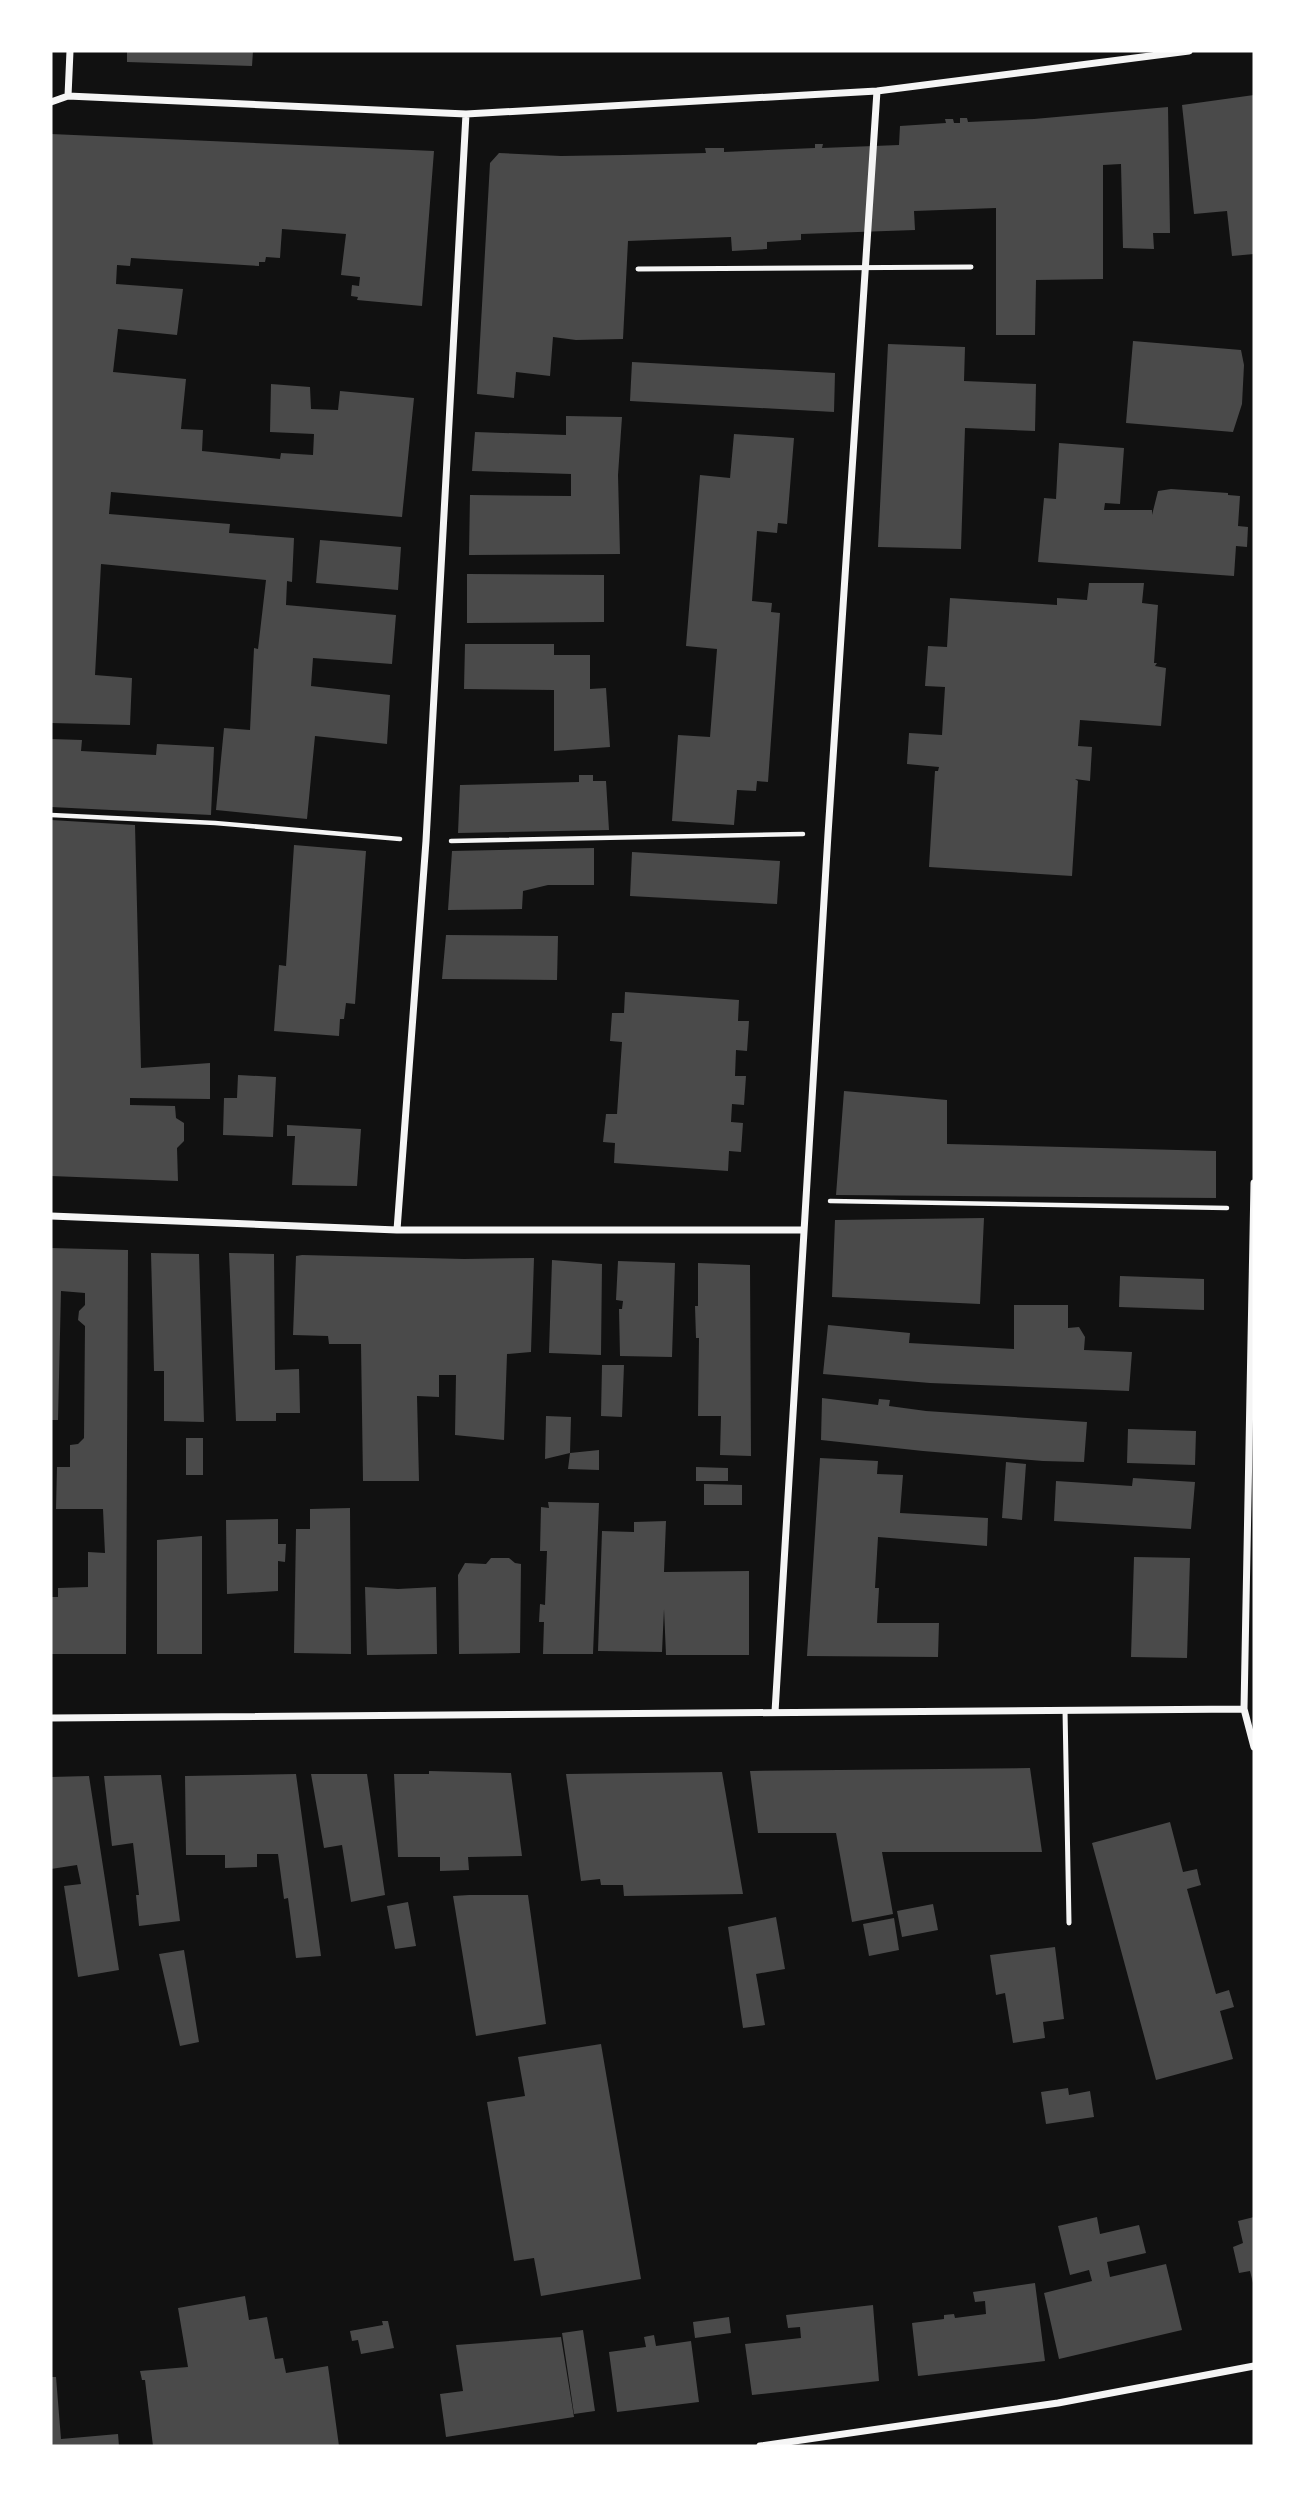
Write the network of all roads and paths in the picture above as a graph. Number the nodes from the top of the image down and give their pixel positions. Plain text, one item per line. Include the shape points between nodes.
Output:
1 (70, 51) edge
2 (1189, 51) edge
3 (877, 91) junction
4 (68, 96) junction
5 (51, 102) edge
6 (466, 114) junction
7 (971, 267) dead end
8 (865, 268) junction
9 (638, 269) dead end
10 (1254, 1183) edge
11 (822, 1201) dead end
12 (1252, 1208) junction
13 (51, 1216) edge
14 (397, 1230) junction
15 (804, 1230) junction
16 (1244, 1709) junction
17 (1065, 1710) junction
18 (775, 1712) junction
19 (51, 1718) edge
20 (1254, 1747) edge
21 (1069, 1923) dead end
22 (1254, 2366) edge
23 (760, 2446) edge

1 - 4 street
2 - 3 street
3 - 6 street
3 - 8 street
4 - 5 street
4 - 6 street
6 - 14 street via 426,841
7 - 8 lane
8 - 9 lane
8 - 15 street
10 - 12 street
11 - 12 path
12 - 16 street
13 - 14 street
14 - 15 street
15 - 18 street
16 - 17 street
16 - 20 street
17 - 18 street
17 - 21 lane
18 - 19 street
22 - 23 street via 1058,2403

